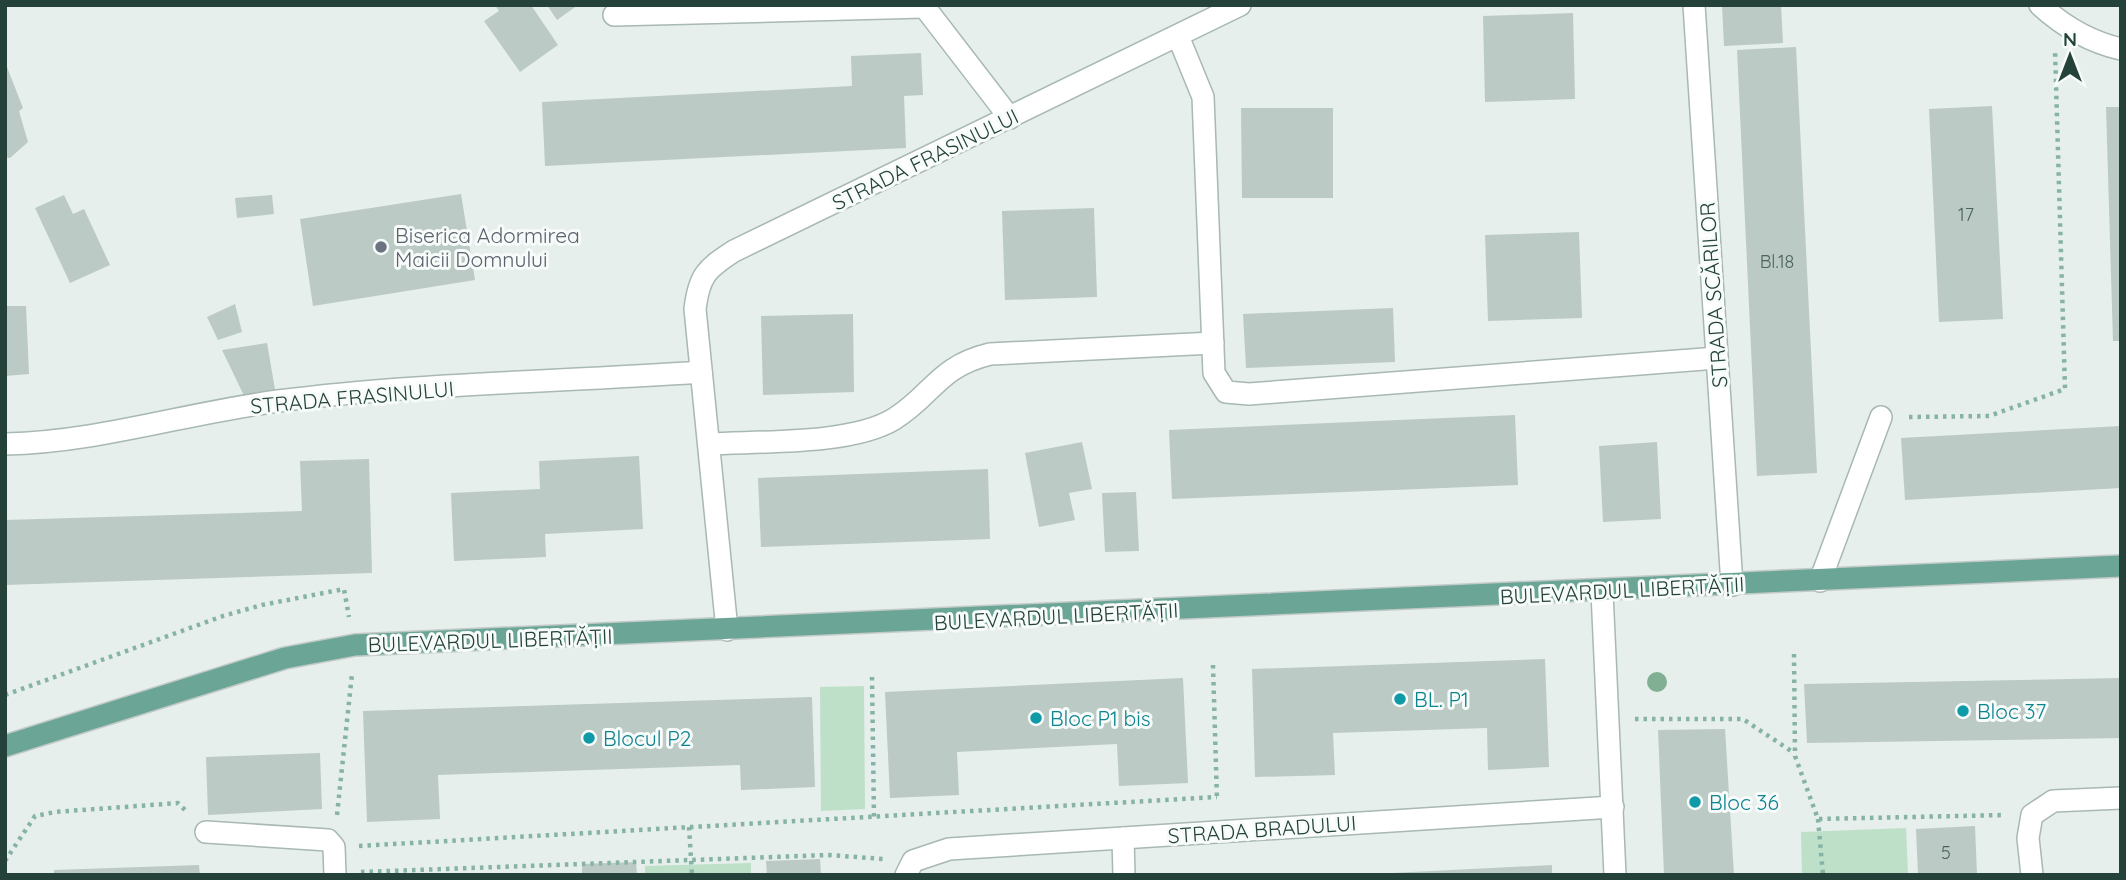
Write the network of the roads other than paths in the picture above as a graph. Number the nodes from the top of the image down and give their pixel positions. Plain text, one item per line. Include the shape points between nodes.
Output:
1 (1240, 5) edge
2 (1694, 5) edge
3 (923, 6) edge
4 (2047, 12) edge
5 (614, 15) dead end
6 (1178, 36) junction
7 (2121, 49) edge
8 (1010, 118) junction
9 (1213, 343) junction
10 (1717, 358) junction
11 (701, 372) junction
12 (1881, 418) road end
13 (5, 444) edge
14 (709, 444) junction
15 (2121, 566) edge
16 (1820, 581) junction
17 (1732, 585) junction
18 (1602, 592) junction
19 (727, 630) junction
20 (5, 746) edge
21 (2121, 797) edge
22 (1613, 807) junction
23 (206, 832) road end
24 (1123, 838) junction
25 (909, 868) edge
26 (335, 874) edge
27 (1124, 875) edge
28 (1615, 875) edge
29 (2032, 875) edge

1 - 6 street, STRADA FRASINULUI
2 - 10 street, STRADA SCĂRILOR
3 - 5 street
3 - 8 street
4 - 7 street via 2097,43
6 - 8 street, STRADA FRASINULUI
6 - 9 street via 1203,97
8 - 11 street, STRADA FRASINULUI via 710,266 698,285 695,309
9 - 10 street via 1214,373 1226,392 1249,394
9 - 14 street via 990,354 965,360 895,418 875,428 851,435
10 - 17 street, STRADA SCĂRILOR
11 - 13 street, STRADA FRASINULUI via 277,401 122,432
11 - 14 street, STRADA FRASINULUI
12 - 16 street
14 - 19 street, STRADA FRASINULUI
15 - 16 main road, BULEVARDUL LIBERTĂȚII
16 - 17 main road, BULEVARDUL LIBERTĂȚII
17 - 18 main road, BULEVARDUL LIBERTĂȚII
18 - 19 main road, BULEVARDUL LIBERTĂȚII
18 - 22 street
19 - 20 main road, BULEVARDUL LIBERTĂȚII via 355,645 319,651
21 - 29 street via 2053,801 2032,815 2028,838
22 - 24 street, STRADA BRADULUI
22 - 28 street
23 - 26 street via 328,840 334,847
24 - 25 street, STRADA BRADULUI via 949,849
24 - 27 street

